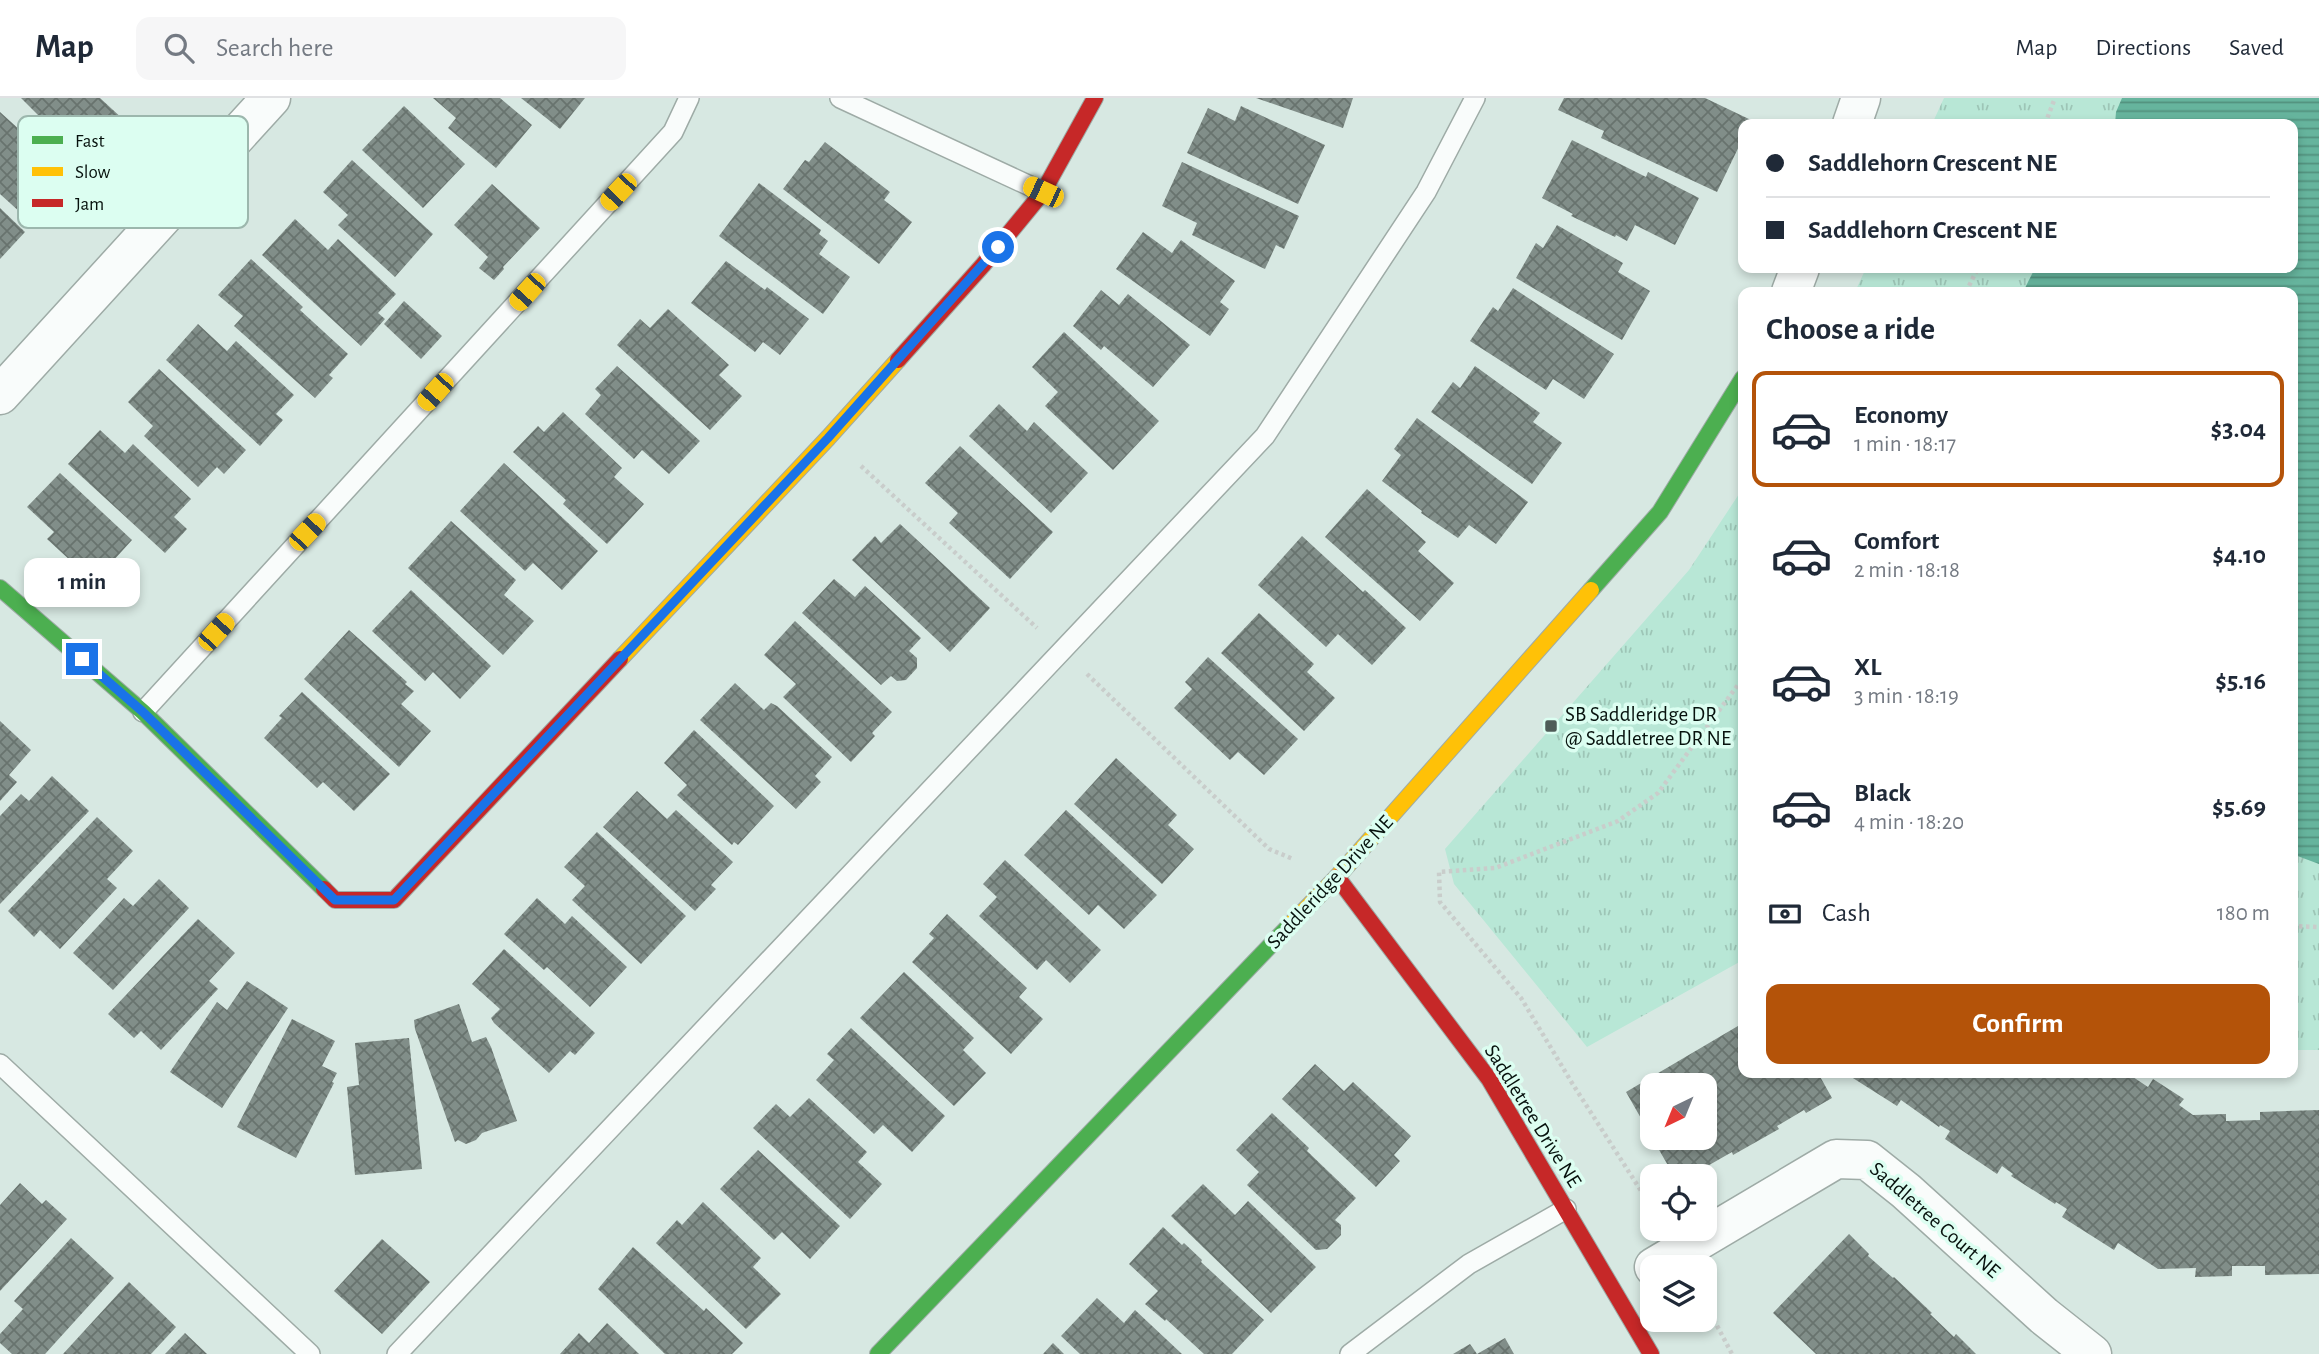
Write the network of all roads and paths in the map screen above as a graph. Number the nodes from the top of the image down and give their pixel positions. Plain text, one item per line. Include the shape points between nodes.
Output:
1 (271, 98) edge
2 (689, 98) edge
3 (840, 98) edge
4 (1095, 98) edge
5 (1475, 98) edge
6 (1861, 98) edge
7 (2055, 98) edge
8 (1854, 119) edge
9 (2047, 119) edge
10 (248, 123) edge
11 (1043, 192) junction
12 (152, 228) edge
13 (1738, 386) edge
14 (0, 395) edge
15 (0, 589) edge
16 (1738, 685) edge
17 (143, 712) junction
18 (1337, 877) junction
19 (2298, 926) edge
20 (2319, 927) edge
21 (0, 1064) edge
22 (1640, 1189) edge
23 (1566, 1209) junction
24 (1675, 1255) edge
25 (1640, 1275) edge
26 (1613, 1291) junction
27 (1717, 1326) edge
28 (310, 1354) edge
29 (397, 1354) edge
30 (878, 1354) edge
31 (1350, 1354) edge
32 (1651, 1354) edge
33 (1732, 1354) edge
34 (2092, 1354) edge

1 - 10 street
2 - 17 lane via 673,132
3 - 11 lane
4 - 11 street
5 - 29 lane via 1426,192 1265,436
6 - 8 street
7 - 9 path
11 - 17 street via 828,438 394,900 335,900
12 - 14 street
13 - 18 street, Saddleridge Drive NE via 1660,512
15 - 17 street
16 - 22 path via 1658,793 1618,821 1495,868 1439,872 1440,902 1521,998
18 - 23 street, Saddletree Drive NE via 1489,1079
18 - 30 street, Saddleridge Drive NE
19 - 20 path
21 - 28 lane
23 - 26 street, Saddletree Drive NE
23 - 31 lane via 1469,1264
24 - 34 street, Saddletree Court NE via 1836,1159 1867,1160
25 - 26 street, Saddletree Court NE
26 - 32 street, Saddletree Drive NE
27 - 33 path

